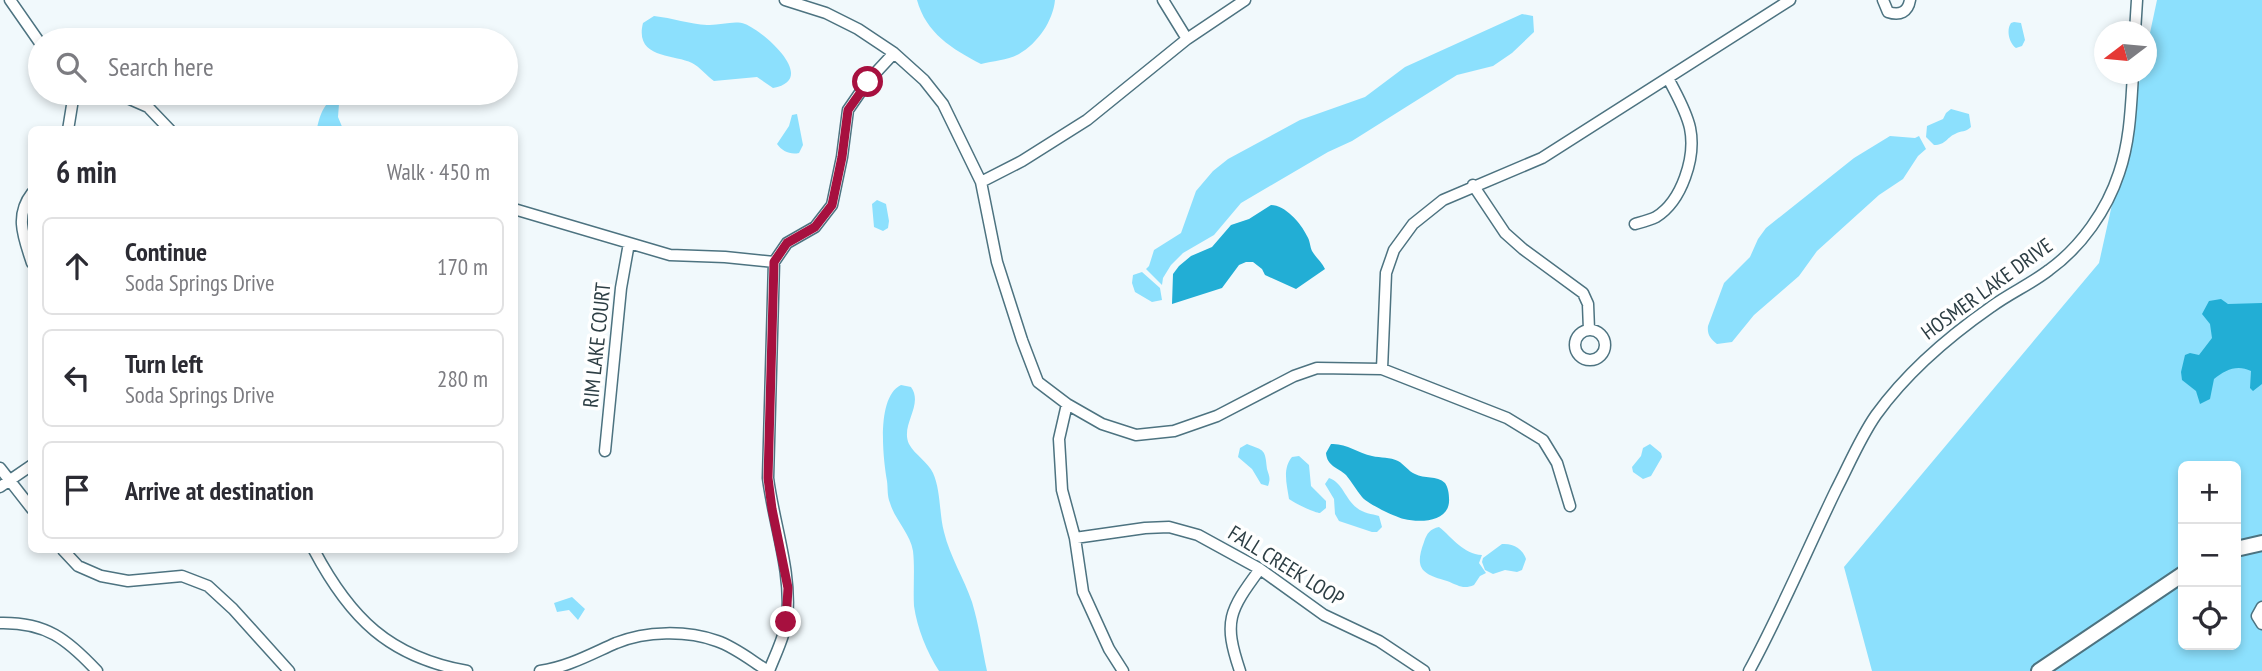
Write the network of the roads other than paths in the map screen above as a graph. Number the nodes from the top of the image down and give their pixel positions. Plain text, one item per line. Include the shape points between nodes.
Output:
1 (9, 0) edge
2 (785, 0) edge
3 (1163, 0) edge
4 (1245, 0) edge
5 (1790, 0) edge
6 (1882, 0) edge
7 (1910, 0) edge
8 (2137, 0) edge
9 (2136, 21) edge
10 (29, 28) edge
11 (1187, 39) junction
12 (894, 53) junction
13 (1668, 78) junction
14 (2132, 84) edge
15 (72, 105) edge
16 (143, 105) edge
17 (69, 126) edge
18 (166, 126) edge
19 (981, 182) junction
20 (1473, 186) junction
21 (28, 197) edge
22 (518, 210) edge
23 (1635, 224) dead end
24 (629, 243) junction
25 (28, 250) edge
26 (774, 262) junction
27 (1589, 330) dead end
28 (1382, 369) junction
29 (1067, 404) junction
30 (605, 451) dead end
31 (0, 468) edge
32 (28, 468) edge
33 (9, 480) junction
34 (0, 487) edge
35 (28, 504) edge
36 (1570, 506) dead end
37 (1076, 538) junction
38 (2262, 543) edge
39 (2241, 548) edge
40 (66, 553) edge
41 (316, 553) edge
42 (1260, 569) junction
43 (2178, 576) edge
44 (2262, 607) edge
45 (0, 623) edge
46 (2262, 624) edge
47 (97, 671) edge
48 (289, 671) edge
49 (467, 671) edge
50 (540, 671) edge
51 (769, 671) edge
52 (1123, 671) edge
53 (1240, 671) edge
54 (1424, 671) edge
55 (1749, 671) edge
56 (2039, 671) edge

1 - 10 street
2 - 12 street via 826,13
3 - 11 street
4 - 11 street
5 - 13 street
6 - 7 street via 1888,12 1895,14 1908,8
8 - 9 street
11 - 19 street via 1087,120
12 - 19 street via 943,104
12 - 26 street via 848,110 832,205 815,227 787,243
13 - 20 street via 1542,158
13 - 23 street via 1690,129 1688,170 1663,211
14 - 55 street, HOSMER LAKE DRIVE via 2125,152 2110,195 2091,228 2051,270 1993,305 1931,354 1875,416
15 - 17 street
16 - 18 street
19 - 29 street via 998,261 1038,382
20 - 27 street via 1505,233 1583,293
20 - 28 street via 1443,200 1413,224 1394,250 1386,273
21 - 25 street via 20,224
22 - 24 street
24 - 26 street via 670,255
24 - 30 street, RIM LAKE COURT
26 - 51 street via 768,478 788,588 786,622
28 - 29 street via 1317,368 1217,416 1149,434 1136,435 1102,424
28 - 36 street via 1507,418 1543,440 1557,463
29 - 37 street via 1059,439 1062,490
31 - 33 street
32 - 33 street
33 - 34 street
33 - 35 street
37 - 42 street, FALL CREEK LOOP via 1169,527 1198,535
37 - 52 street via 1083,592
38 - 39 street
40 - 48 street via 78,566 101,576 128,581 182,576 208,586
41 - 49 street via 348,606 370,627 421,659
42 - 53 street via 1240,596 1230,622 1230,641
42 - 54 street, FALL CREEK LOOP via 1324,615 1379,641
43 - 56 street
44 - 46 street via 2257,616
45 - 47 street via 48,630 73,646
50 - 51 street via 618,642 662,634 719,641

